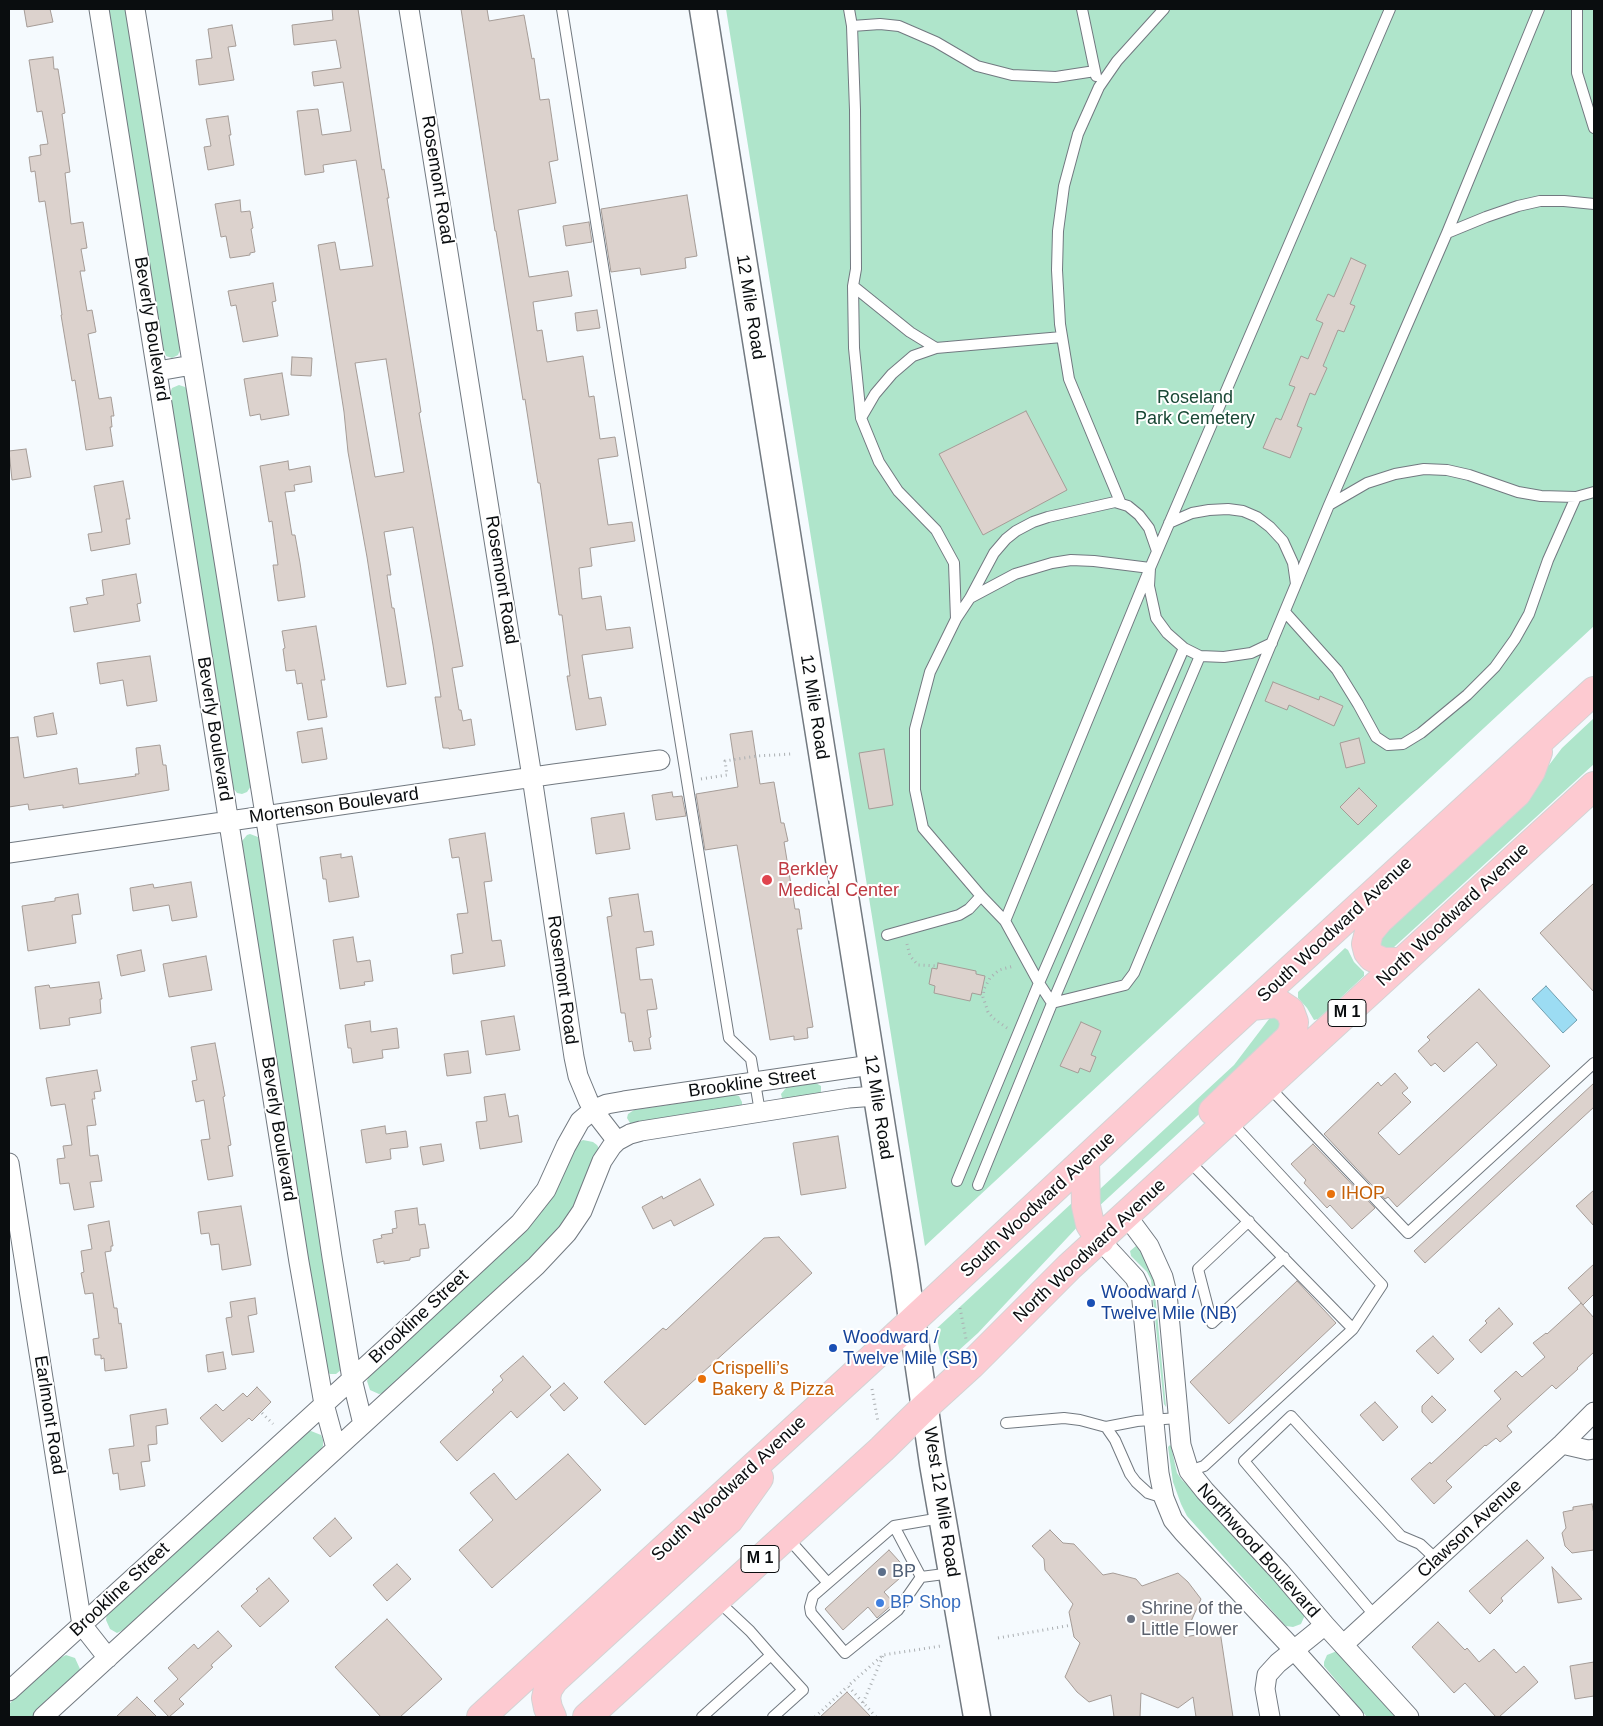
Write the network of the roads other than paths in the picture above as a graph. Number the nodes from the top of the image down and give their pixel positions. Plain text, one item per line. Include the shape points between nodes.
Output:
1 (99, 9) edge
2 (135, 9) edge
3 (410, 9) edge
4 (562, 9) edge
5 (703, 9) edge
6 (849, 9) edge
7 (1082, 9) edge
8 (1164, 9) edge
9 (1390, 9) edge
10 (1539, 9) edge
11 (1577, 9) edge
12 (852, 26) junction
13 (1095, 71) junction
14 (1099, 87) junction
15 (1594, 128) edge
16 (1594, 204) edge
17 (1447, 233) junction
18 (853, 286) junction
19 (1062, 337) junction
20 (936, 348) junction
21 (192, 365) junction
22 (158, 371) junction
23 (861, 418) junction
24 (1594, 492) edge
25 (1576, 497) junction
26 (1121, 504) junction
27 (1329, 505) junction
28 (1169, 523) junction
29 (1157, 552) junction
30 (1150, 568) junction
31 (1296, 584) junction
32 (970, 598) junction
33 (1285, 612) junction
34 (956, 618) junction
35 (1272, 643) junction
36 (1184, 648) junction
37 (1200, 656) junction
38 (1594, 691) edge
39 (1543, 739) junction
40 (660, 760) dead end
41 (532, 777) junction
42 (1594, 786) edge
43 (264, 817) junction
44 (229, 822) junction
45 (9, 854) edge
46 (981, 896) junction
47 (1005, 920) junction
48 (887, 935) dead end
49 (1402, 962) junction
50 (1039, 983) junction
51 (1052, 1003) junction
52 (1252, 1006) junction
53 (1594, 1063) edge
54 (871, 1065) junction
55 (755, 1083) junction
56 (1268, 1086) junction
57 (876, 1096) junction
58 (593, 1110) junction
59 (760, 1112) junction
60 (1230, 1121) junction
61 (617, 1141) junction
62 (1188, 1159) junction
63 (1084, 1161) junction
64 (9, 1163) edge
65 (957, 1181) dead end
66 (978, 1185) dead end
67 (1126, 1215) junction
68 (1249, 1221) junction
69 (1100, 1240) junction
70 (1284, 1257) junction
71 (912, 1321) junction
72 (1353, 1329) junction
73 (352, 1379) junction
74 (324, 1404) junction
75 (926, 1406) junction
76 (1594, 1412) edge
77 (1178, 1418) junction
78 (1154, 1419) junction
79 (1006, 1422) dead end
80 (363, 1424) junction
81 (1106, 1427) junction
82 (792, 1432) junction
83 (1562, 1444) junction
84 (336, 1448) junction
85 (1594, 1449) edge
86 (1189, 1471) junction
87 (1164, 1498) junction
88 (944, 1518) junction
89 (894, 1526) junction
90 (786, 1536) junction
91 (1436, 1559) junction
92 (952, 1572) junction
93 (921, 1577) junction
94 (828, 1583) junction
95 (716, 1599) junction
96 (1375, 1616) junction
97 (82, 1625) junction
98 (1325, 1625) junction
99 (1344, 1644) junction
100 (1294, 1650) junction
101 (771, 1655) junction
102 (108, 1658) junction
103 (9, 1691) edge
104 (43, 1717) edge
105 (481, 1717) edge
106 (552, 1717) edge
107 (586, 1717) edge
108 (702, 1717) edge
109 (773, 1717) edge
110 (977, 1717) edge
111 (1270, 1717) edge
112 (1354, 1717) edge
113 (1409, 1717) edge

1 - 22 street, Beverly Boulevard
2 - 21 street, Beverly Boulevard
3 - 41 street, Rosemont Road
4 - 55 lane via 729,1038 751,1059
5 - 54 main road, 12 Mile Road
6 - 12 lane
7 - 13 lane
8 - 14 lane via 1117,61
9 - 28 lane
10 - 17 lane
11 - 15 lane via 1577,72
12 - 13 lane via 899,26 936,42 977,66 1012,75 1056,76
12 - 18 lane via 856,269
13 - 14 lane
14 - 19 lane via 1078,134 1064,186 1057,270
16 - 17 lane via 1540,201
17 - 27 lane
18 - 20 lane via 910,332
18 - 23 lane via 854,348
19 - 20 lane
19 - 26 lane via 1069,379
20 - 23 lane via 913,356 892,374
21 - 22 street
21 - 43 street, Beverly Boulevard
22 - 44 street, Beverly Boulevard
23 - 34 lane via 879,462 898,491 936,530 954,563
24 - 25 lane
25 - 27 lane via 1518,492 1469,475 1424,469 1367,483
25 - 33 lane via 1548,560 1530,614 1515,639 1495,667 1467,695 1403,744 1388,745 1376,737 1337,670
26 - 29 lane via 1139,515 1150,528
26 - 32 lane via 1115,502 1048,517 1016,531 994,552
27 - 31 lane
28 - 29 lane
28 - 31 lane via 1209,510 1243,511 1270,527 1282,542 1293,563
29 - 30 lane
30 - 32 lane via 1094,561 1052,562 1015,574
30 - 36 lane via 1149,586 1156,618 1167,634
30 - 47 lane
31 - 33 lane
32 - 34 lane
33 - 35 lane
34 - 46 lane via 930,672 915,729 915,790 923,828
35 - 37 lane via 1251,653
35 - 51 lane via 1134,973 1125,985
36 - 37 lane
36 - 50 lane
37 - 51 lane
38 - 39 main road, South Woodward Avenue
39 - 49 main road via 1531,771 1517,793 1369,932 1366,944 1372,957 1382,962
39 - 52 main road, South Woodward Avenue
40 - 41 street, Mortenson Boulevard
41 - 43 street, Mortenson Boulevard
41 - 58 street, Rosemont Road via 574,1057 578,1076
42 - 49 main road, North Woodward Avenue / M 1
43 - 44 street, Mortenson Boulevard
43 - 73 street, Beverly Boulevard
44 - 45 street, Mortenson Boulevard
44 - 74 street, Beverly Boulevard
46 - 47 lane
46 - 48 lane via 959,915
47 - 50 lane
49 - 56 main road, North Woodward Avenue / M 1
50 - 51 lane
50 - 65 lane
51 - 66 lane
52 - 63 main road, South Woodward Avenue
52 - 67 main road via 1278,1004 1290,1012 1294,1030 1290,1037 1157,1165
53 - 56 lane via 1408,1233
54 - 55 street, Brookline Street
54 - 57 main road, 12 Mile Road
55 - 58 street, Brookline Street via 607,1104
55 - 59 lane
56 - 60 main road, North Woodward Avenue / M 1
57 - 59 street, Brookline Street
57 - 71 main road, 12 Mile Road
58 - 61 street, Rosemont Road
58 - 73 street, Brookline Street via 580,1121 546,1190 520,1223
59 - 61 street, Brookline Street via 641,1131
60 - 62 main road, North Woodward Avenue / M 1
60 - 72 lane via 1382,1285
61 - 80 street via 602,1161 582,1211 567,1233 499,1301
62 - 67 main road, North Woodward Avenue / M 1
62 - 68 lane
63 - 69 main road via 1086,1206 1090,1224
63 - 71 main road, South Woodward Avenue
64 - 97 street, Earlmont Road
67 - 69 main road, North Woodward Avenue / M 1
67 - 77 street, Northwood Boulevard via 1149,1246 1163,1276
68 - 70 lane
68 - 70 lane via 1198,1269 1212,1323
69 - 75 main road, North Woodward Avenue / M 1
69 - 78 street via 1135,1278 1141,1291
70 - 72 lane
71 - 75 main road, 12 Mile Road
71 - 82 main road, South Woodward Avenue
72 - 86 lane via 1204,1466
73 - 74 street, Brookline Street
73 - 80 street, Beverly Boulevard
74 - 84 street, Beverly Boulevard
74 - 97 street, Brookline Street
75 - 88 main road, West 12 Mile Road
75 - 90 main road, North Woodward Avenue / M 1
76 - 83 street, Clawson Avenue
77 - 78 lane
77 - 86 street, Northwood Boulevard
78 - 81 lane
78 - 87 street
79 - 81 lane via 1064,1418
80 - 84 street
81 - 87 lane via 1136,1482 1148,1493
82 - 105 main road, South Woodward Avenue
82 - 106 main road via 729,1520 554,1680 546,1698
83 - 85 street
83 - 91 street, Clawson Avenue
84 - 102 street
86 - 98 street, Northwood Boulevard
87 - 100 street via 1173,1520 1183,1532
88 - 89 lane
88 - 92 main road, West 12 Mile Road
89 - 93 lane
89 - 94 lane
90 - 94 lane
90 - 95 main road, North Woodward Avenue / M 1
91 - 96 street, Clawson Avenue
91 - 96 lane via 1420,1544 1401,1536 1292,1416 1244,1461
92 - 93 lane
92 - 110 main road, West 12 Mile Road
93 - 94 lane via 898,1610 845,1653 811,1613 814,1596
95 - 101 lane
95 - 107 main road, North Woodward Avenue / M 1
96 - 99 street, Clawson Avenue
97 - 102 street, Earlmont Road
97 - 103 street, Brookline Street
98 - 99 street, Northwood Boulevard
98 - 100 street
99 - 113 street, Northwood Boulevard
100 - 111 street via 1267,1676 1265,1689
100 - 112 street
101 - 108 lane
101 - 109 lane via 803,1690
102 - 104 street

